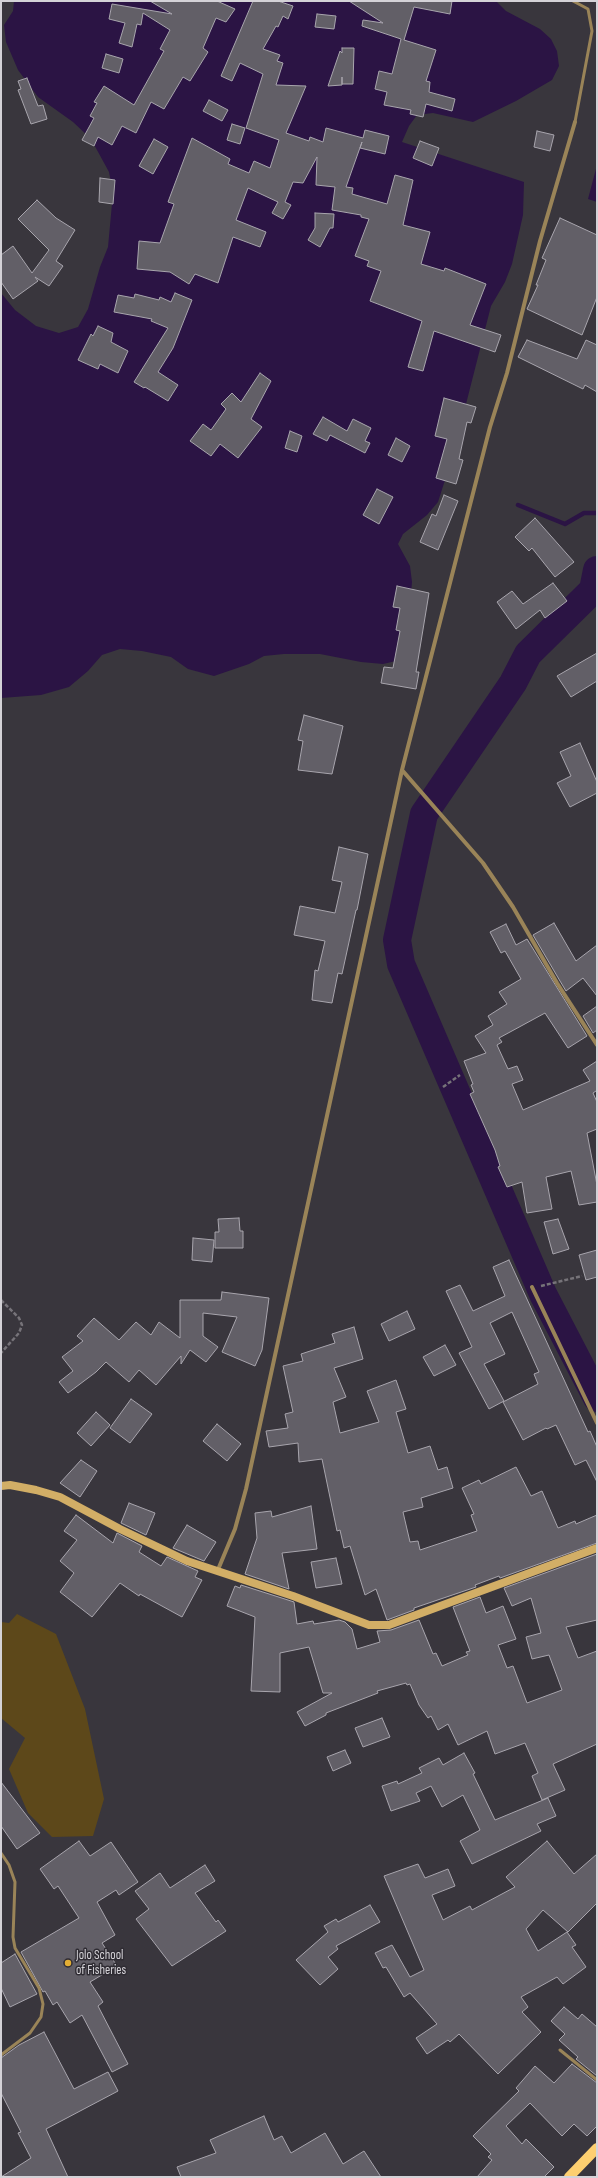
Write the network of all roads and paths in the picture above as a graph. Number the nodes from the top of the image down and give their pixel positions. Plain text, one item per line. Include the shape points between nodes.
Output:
1 (573, 1) edge
2 (574, 122) joint
3 (402, 770) junction
4 (597, 1045) edge
5 (460, 1076) dead end
6 (443, 1087) dead end
7 (582, 1276) dead end
8 (544, 1285) dead end
9 (532, 1287) dead end
10 (1, 1300) edge
11 (1, 1353) edge
12 (597, 1423) edge
13 (1, 1486) edge
14 (597, 1548) edge
15 (217, 1572) junction
16 (1, 1852) edge
17 (560, 2050) dead end
18 (1, 2055) edge
19 (597, 2080) edge
20 (597, 2148) edge
21 (569, 2177) edge

1 - 2 lane via 588,9 592,31
2 - 3 street via 538,249 507,373 490,427
3 - 4 street via 483,863
3 - 15 street via 246,1489 235,1529
5 - 6 path
7 - 8 path
9 - 12 street
10 - 11 path via 19,1318 22,1325 19,1333
13 - 15 street via 10,1485 60,1497 153,1546
14 - 15 street via 389,1625 369,1625 293,1596
16 - 18 lane via 15,1882 15,1948 39,1988 43,2004 41,2017 30,2033
17 - 19 lane
20 - 21 main road

